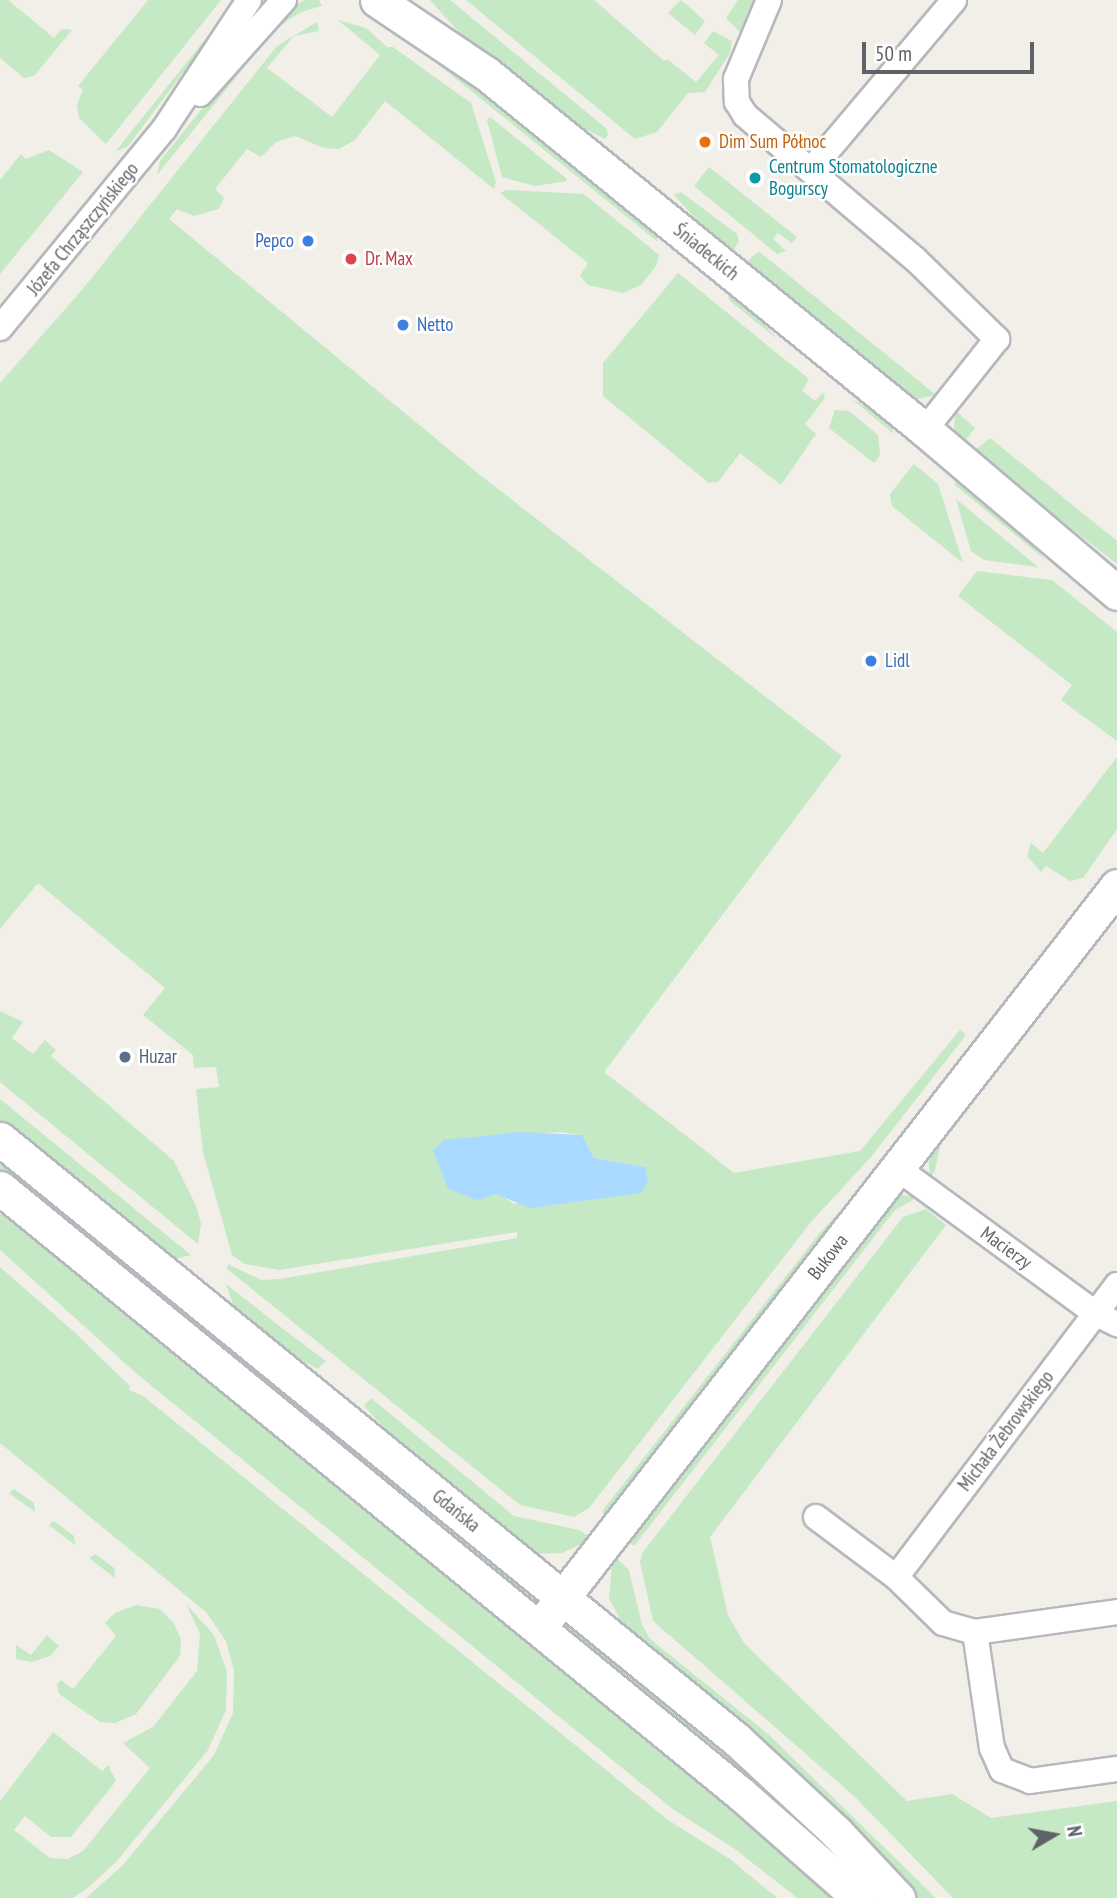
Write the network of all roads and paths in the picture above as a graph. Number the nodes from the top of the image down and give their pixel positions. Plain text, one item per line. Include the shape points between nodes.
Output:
1 (248, 0) edge
2 (284, 0) edge
3 (377, 0) edge
4 (418, 0) edge
5 (769, 0) edge
6 (954, 0) edge
7 (487, 74) junction
8 (164, 129) junction
9 (811, 170) junction
10 (0, 328) edge
11 (925, 430) junction
12 (1054, 540) junction
13 (1117, 577) edge
14 (1117, 593) edge
15 (1117, 886) edge
16 (0, 1139) edge
17 (897, 1168) junction
18 (0, 1188) edge
19 (1117, 1285) edge
20 (1106, 1319) edge
21 (816, 1517) dead end
22 (896, 1577) junction
23 (562, 1598) junction
24 (1117, 1612) edge
25 (539, 1628) junction
26 (975, 1632) junction
27 (1117, 1769) edge
28 (859, 1898) edge
29 (898, 1898) edge

1 - 8 street, Józefa Chrząszczyńskiego
2 - 8 street, Józefa Chrząszczyńskiego via 227,68
3 - 7 main road, Śniadeckich
4 - 7 main road, Śniadeckich
5 - 9 street via 736,79 737,102 745,115
6 - 9 street
7 - 11 main road, Śniadeckich
8 - 10 street, Józefa Chrząszczyńskiego
9 - 11 street via 998,339
11 - 12 main road, Śniadeckich
12 - 13 main road, Śniadeckich
12 - 14 main road, Śniadeckich
15 - 17 main road, Bukowa
16 - 23 main road, Gdańska
17 - 20 street, Macierzy
17 - 23 main road, Bukowa
18 - 25 main road, Gdańska
19 - 20 street, Michała Żebrowskiego
20 - 22 street, Michała Żebrowskiego
21 - 22 street
22 - 26 street via 943,1623
23 - 25 main road, Bukowa
23 - 29 main road, Gdańska via 762,1763
24 - 26 street
25 - 28 main road, Gdańska
26 - 27 street via 992,1748 1002,1770 1030,1781

